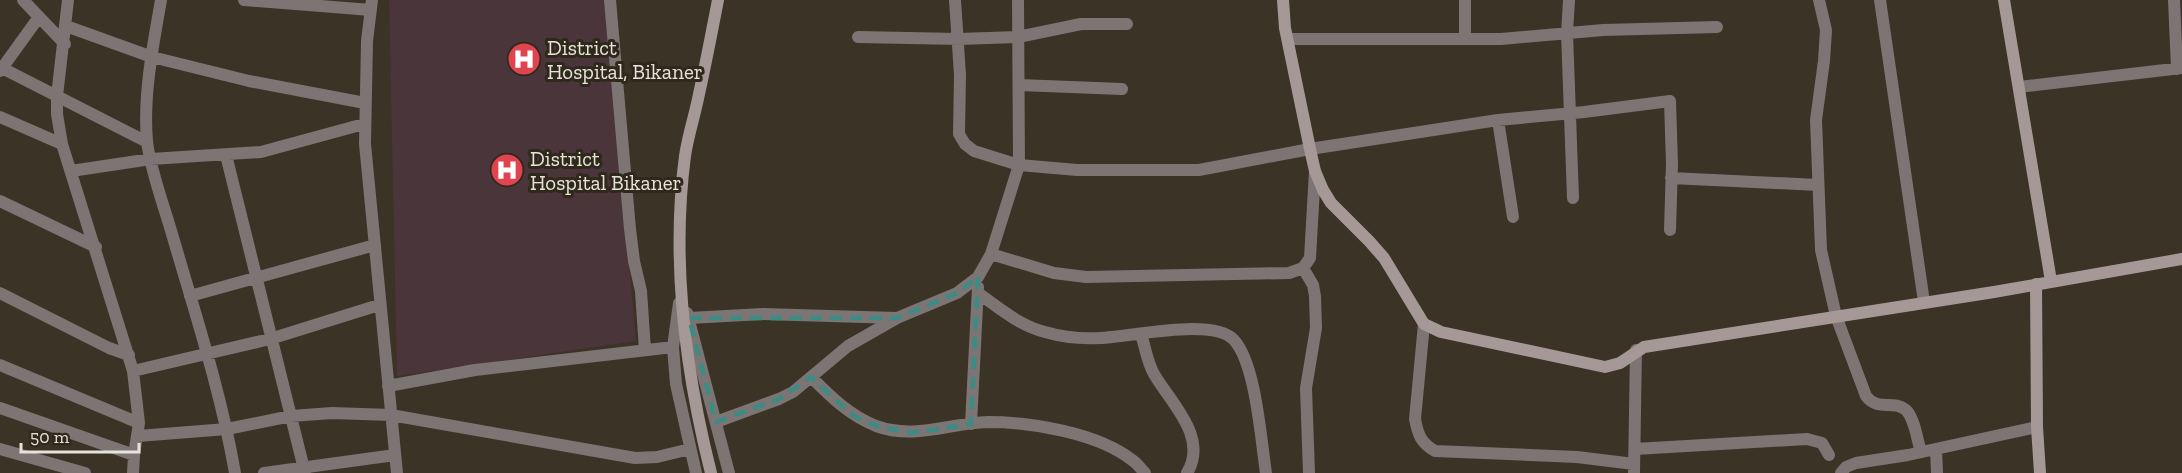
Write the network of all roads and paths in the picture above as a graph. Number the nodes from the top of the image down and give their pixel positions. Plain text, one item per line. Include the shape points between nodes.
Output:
1 (68, 0) edge
2 (161, 0) edge
3 (244, 0) edge
4 (610, 0) edge
5 (718, 0) edge
6 (956, 0) edge
7 (1018, 0) edge
8 (1283, 0) edge
9 (1464, 0) edge
10 (1569, 0) edge
11 (1820, 0) edge
12 (1880, 0) edge
13 (2004, 0) edge
14 (2174, 0) edge
15 (22, 1) edge
16 (371, 5) edge
17 (39, 17) junction
18 (1127, 24) dead end
19 (66, 26) junction
20 (1717, 27) dead end
21 (1567, 33) junction
22 (1018, 37) junction
23 (858, 38) dead end
24 (1465, 38) junction
25 (959, 39) junction
26 (1288, 39) junction
27 (65, 44) junction
28 (152, 57) junction
29 (1, 69) edge
30 (2180, 69) edge
31 (1019, 85) junction
32 (2019, 87) junction
33 (1122, 89) dead end
34 (57, 96) junction
35 (365, 104) junction
36 (1569, 114) junction
37 (0, 117) edge
38 (1498, 120) junction
39 (364, 124) junction
40 (147, 142) junction
41 (62, 144) junction
42 (1310, 149) junction
43 (226, 155) junction
44 (151, 159) junction
45 (1019, 165) junction
46 (71, 171) junction
47 (1315, 171) junction
48 (1671, 178) junction
49 (1818, 186) junction
50 (1573, 198) dead end
51 (0, 201) edge
52 (1513, 217) dead end
53 (1670, 230) dead end
54 (375, 245) junction
55 (96, 247) junction
56 (991, 254) junction
57 (2182, 259) edge
58 (1303, 268) junction
59 (255, 277) junction
60 (978, 277) junction
61 (2051, 281) junction
62 (2036, 284) junction
63 (681, 292) junction
64 (0, 293) edge
65 (978, 293) junction
66 (190, 296) junction
67 (1924, 302) junction
68 (379, 305) junction
69 (1836, 316) junction
70 (689, 318) junction
71 (897, 318) junction
72 (1424, 324) junction
73 (1142, 334) junction
74 (270, 339) junction
75 (673, 347) junction
76 (645, 350) junction
77 (1636, 350) junction
78 (208, 353) junction
79 (129, 355) junction
80 (0, 365) edge
81 (134, 371) junction
82 (811, 377) junction
83 (388, 387) junction
84 (0, 408) edge
85 (391, 415) junction
86 (291, 416) junction
87 (716, 422) junction
88 (139, 423) junction
89 (971, 424) junction
90 (2037, 427) junction
91 (227, 429) junction
92 (138, 436) junction
93 (0, 449) edge
94 (690, 449) junction
95 (1635, 449) junction
96 (1936, 449) junction
97 (1921, 452) junction
98 (1829, 454) dead end
99 (134, 455) junction
100 (395, 455) junction
101 (1634, 468) edge
102 (304, 470) edge
103 (85, 473) edge
104 (133, 473) edge
105 (235, 473) edge
106 (264, 473) edge
107 (397, 473) edge
108 (696, 473) edge
109 (711, 473) edge
110 (729, 473) edge
111 (1145, 473) edge
112 (1187, 473) edge
113 (1266, 473) edge
114 (1309, 473) edge
115 (1841, 473) edge
116 (1937, 473) edge
117 (2040, 473) edge

1 - 19 street
2 - 28 street
3 - 16 street
4 - 76 street
5 - 63 street via 685,154 679,218
6 - 25 street
7 - 22 street
8 - 26 street
9 - 24 street
10 - 21 street
11 - 49 street via 1826,30 1816,120
12 - 67 street
13 - 32 street
14 - 30 street
15 - 17 street
16 - 35 street
17 - 27 street
17 - 29 street
18 - 22 street via 1081,24
19 - 27 street
19 - 28 street
20 - 21 street
21 - 24 street
21 - 36 street
22 - 25 street
22 - 31 street
23 - 25 street
24 - 26 street
25 - 45 street via 959,134 974,151
26 - 42 street
27 - 34 street
28 - 35 street
28 - 40 street via 146,104
29 - 34 street
30 - 32 street
31 - 33 street
31 - 45 street
32 - 61 street
34 - 40 street
34 - 41 street
35 - 39 street
36 - 38 street
36 - 48 street via 1670,101
36 - 50 street
37 - 41 street
38 - 42 street
38 - 52 street
39 - 43 street via 261,152
39 - 54 street
40 - 44 street
41 - 46 street
42 - 45 street via 1199,170 1077,170
42 - 47 street
43 - 44 street
43 - 59 street
44 - 46 street
44 - 66 street
45 - 56 street
46 - 55 street
47 - 58 street via 1310,258
47 - 72 street via 1331,203 1384,258
48 - 49 street
48 - 53 street
49 - 69 street via 1821,250
51 - 55 street
54 - 59 street
54 - 68 street
55 - 79 street
56 - 58 street via 1054,273 1086,277 1274,274
56 - 60 street
57 - 61 street
58 - 114 street via 1313,285 1316,328 1307,376
59 - 66 street
59 - 74 street
60 - 65 street
60 - 71 street via 957,293
61 - 62 street
62 - 67 street
62 - 90 street
63 - 70 street
63 - 75 street
63 - 109 street via 686,346
64 - 79 street
65 - 73 street via 1024,325 1045,332 1099,338
65 - 89 street
66 - 78 street
67 - 69 street
68 - 74 street
68 - 83 street
69 - 77 street
69 - 97 street via 1866,396 1875,404 1905,410
70 - 71 street via 763,314
70 - 87 street
71 - 82 street via 849,346
72 - 77 street via 1441,332 1595,366 1620,363
72 - 101 street via 1415,419 1424,444 1436,450 1577,457
73 - 112 street via 1152,372 1191,435 1192,465
73 - 113 street via 1201,328 1227,334 1236,342 1259,413
74 - 78 street
74 - 86 street
75 - 76 street
75 - 94 street via 676,384
76 - 83 street via 475,370
77 - 95 street
78 - 81 street
78 - 91 street
79 - 81 street
80 - 88 street
81 - 88 street
82 - 87 street via 794,392
82 - 89 street via 852,415 877,426 911,433
83 - 85 street
84 - 99 street
85 - 86 street
85 - 94 street via 635,458
85 - 100 street
86 - 91 street
86 - 102 street
87 - 110 street
88 - 92 street
89 - 111 street via 1031,426 1080,436 1133,460
90 - 96 street
90 - 117 street
91 - 92 street
91 - 105 street
92 - 99 street
93 - 103 street
94 - 108 street
95 - 98 street via 1807,439 1822,443
95 - 101 street
96 - 97 street
96 - 116 street
97 - 115 street via 1856,464
99 - 104 street
100 - 102 street
100 - 107 street
102 - 106 street

